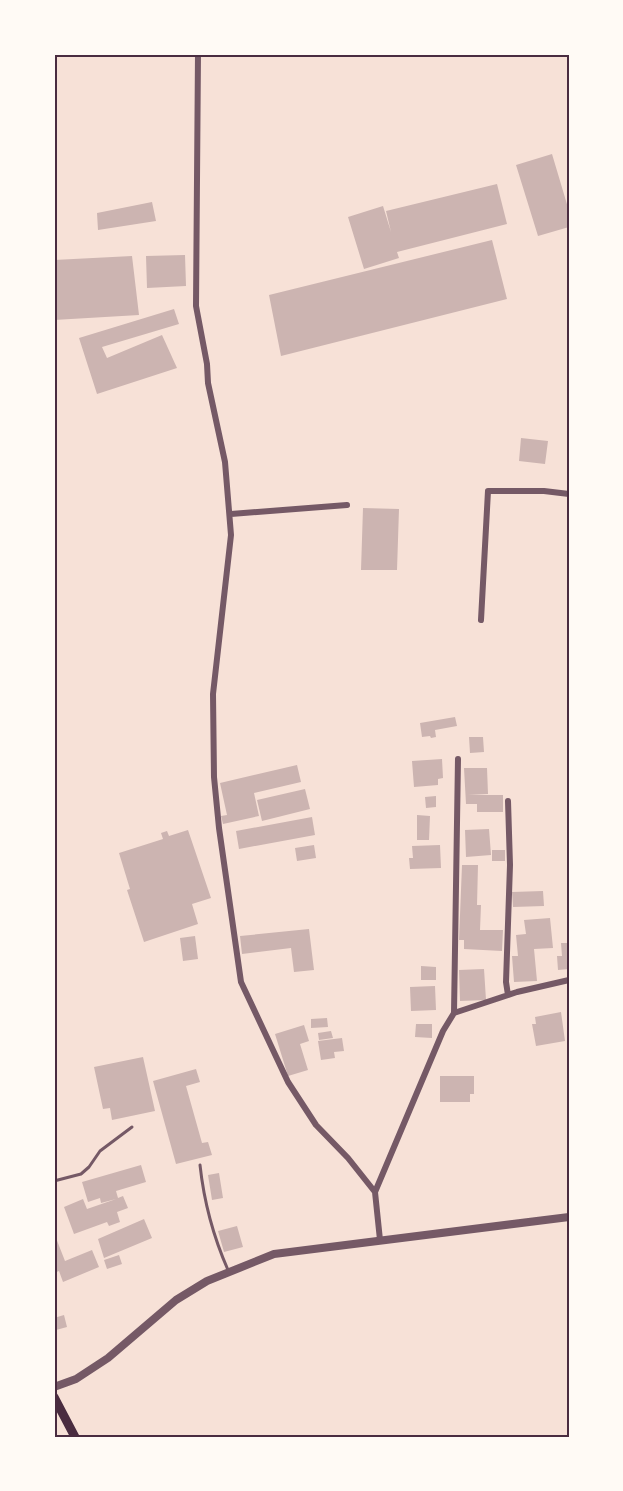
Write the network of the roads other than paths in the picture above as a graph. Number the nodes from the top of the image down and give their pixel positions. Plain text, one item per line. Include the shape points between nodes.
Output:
1 (198, 54) edge
2 (569, 494) edge
3 (347, 505) dead end
4 (231, 514) junction
5 (481, 620) dead end
6 (458, 759) dead end
7 (508, 801) dead end
8 (569, 980) edge
9 (508, 995) junction
10 (454, 1013) junction
11 (132, 1127) dead end
12 (200, 1165) dead end
13 (54, 1181) edge
14 (375, 1191) junction
15 (569, 1217) edge
16 (380, 1240) junction
17 (229, 1272) junction
18 (54, 1387) edge
19 (54, 1397) edge
20 (75, 1437) edge

1 - 4 street via 196,306
2 - 5 street via 488,491
3 - 4 street
4 - 14 street via 213,694 214,777 241,982 288,1082 316,1125
6 - 10 street
7 - 9 street
8 - 9 street
9 - 10 street
10 - 14 street
11 - 13 lane via 100,1151 81,1174
12 - 17 lane via 211,1225
14 - 16 street
15 - 16 street
16 - 17 street via 274,1254
17 - 18 street via 176,1300 108,1358 76,1379
19 - 20 main road

